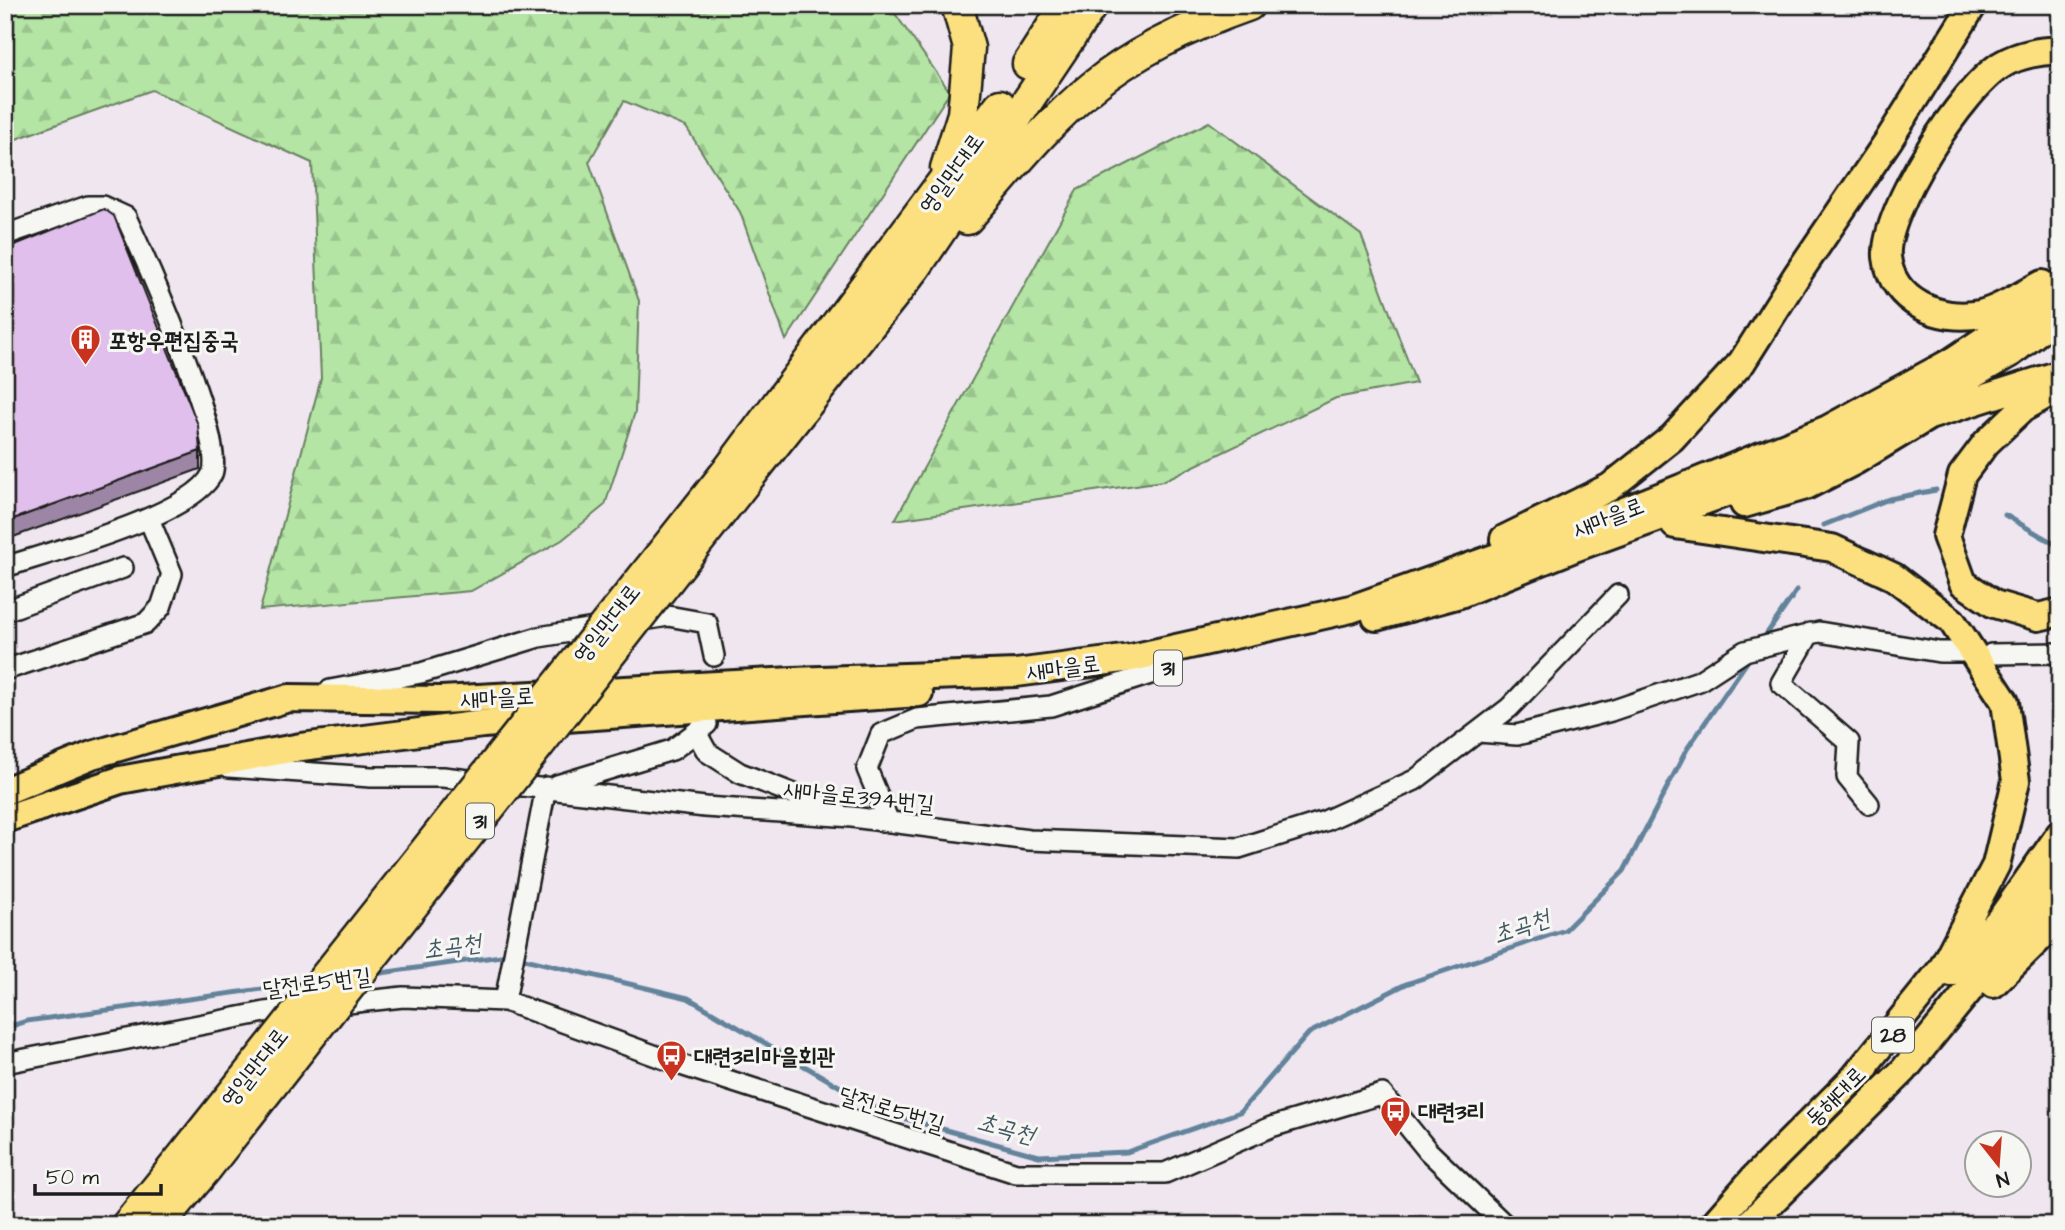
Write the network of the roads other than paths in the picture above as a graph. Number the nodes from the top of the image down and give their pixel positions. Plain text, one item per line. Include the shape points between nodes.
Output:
1 (957, 5) edge
2 (1066, 5) edge
3 (1092, 5) edge
4 (1249, 5) edge
5 (1973, 5) edge
6 (2060, 51) edge
7 (939, 190) junction
8 (5, 235) edge
9 (916, 267) junction
10 (2060, 276) edge
11 (2060, 289) edge
12 (2060, 314) edge
13 (2060, 373) edge
14 (2060, 387) edge
15 (740, 471) junction
16 (149, 519) junction
17 (1675, 524) junction
18 (1577, 547) junction
19 (5, 567) edge
20 (123, 569) dead end
21 (1618, 595) dead end
22 (1351, 609) junction
23 (5, 611) edge
24 (2060, 612) edge
25 (1801, 635) junction
26 (1962, 652) dead end
27 (2060, 653) edge
28 (1991, 654) dead end
29 (714, 656) dead end
30 (1166, 669) junction
31 (5, 670) edge
32 (289, 698) junction
33 (1479, 732) junction
34 (207, 766) junction
35 (546, 788) junction
36 (5, 791) edge
37 (1869, 804) dead end
38 (852, 817) junction
39 (5, 819) edge
40 (889, 822) junction
41 (2060, 834) edge
42 (2060, 879) edge
43 (2060, 918) edge
44 (2060, 937) edge
45 (2024, 954) junction
46 (505, 1001) junction
47 (5, 1063) edge
48 (1904, 1070) junction
49 (1854, 1078) junction
50 (196, 1161) junction
51 (127, 1225) edge
52 (159, 1225) edge
53 (1506, 1225) edge
54 (1713, 1225) edge
55 (1748, 1225) edge

1 - 7 highway via 969,48 963,114
2 - 7 highway, 영일만대로 / 31
3 - 9 highway, 영일만대로 / 31
4 - 9 highway via 1159,44 1093,85 1053,122 954,234
5 - 22 main road via 1742,362 1672,438 1610,487
6 - 10 main road via 2024,55 2002,64 1974,88 1946,124 1898,208 1887,257 1901,292 1933,314 1980,314
7 - 15 highway, 영일만대로 / 31
8 - 16 street via 88,206 102,206 126,217 162,296 213,444 213,472 197,492
9 - 15 highway, 영일만대로 / 31
11 - 22 main road, 새마을로 / 31 via 1951,362 1828,429 1609,517
12 - 18 main road, 새마을로 / 31 via 2011,353 1822,457
13 - 17 main road via 1929,416 1806,486
14 - 24 main road via 2023,408 1986,443 1962,475 1946,536 1963,583 1994,604 2038,617
15 - 50 highway, 영일만대로 / 31, bridge
16 - 19 street
16 - 31 street via 172,574 161,607 146,623
17 - 18 main road
17 - 49 main road via 1832,548 1894,577 1952,621 2005,702 2016,781 1996,865 1942,970
18 - 30 main road, 새마을로 / 31 via 1460,594
20 - 23 street
21 - 33 street, 새마을로394번길 via 1509,708
22 - 32 main road, 새마을로 / 31 via 1131,659 1016,673 441,700
25 - 26 street via 1819,632
25 - 33 street via 1745,651 1699,681 1611,711 1517,735
25 - 37 street via 1781,683 1849,741 1847,777
27 - 28 street
29 - 32 street via 707,623 668,616 539,637 421,673
30 - 34 main road, 새마을로 / 31 via 1068,685 483,724 301,747
30 - 40 street via 1051,706 917,719 881,734 867,769
32 - 36 main road, 새마을로 / 31 via 92,755
33 - 40 street, 새마을로394번길 via 1415,780 1325,821 1239,848 1029,840
34 - 35 street, 새마을로394번길 via 443,777
34 - 39 main road, 새마을로 / 31 via 120,780
35 - 38 street, 새마을로394번길 via 705,807
35 - 38 street via 672,750 701,728 707,752 740,774
35 - 46 street
38 - 40 street, 새마을로394번길
41 - 49 main road, 동해대로 / 28 via 2002,917
42 - 48 main road
43 - 45 main road
44 - 45 street
45 - 48 main road
46 - 47 street, 달전로5번길 via 403,997 265,1012
46 - 53 street, 달전로5번길 via 684,1066 1016,1173 1165,1173 1271,1127 1381,1094 1428,1151
48 - 55 main road
49 - 54 main road, 동해대로 / 28
50 - 51 highway, 영일만대로 / 31
50 - 52 highway, 영일만대로 / 31

